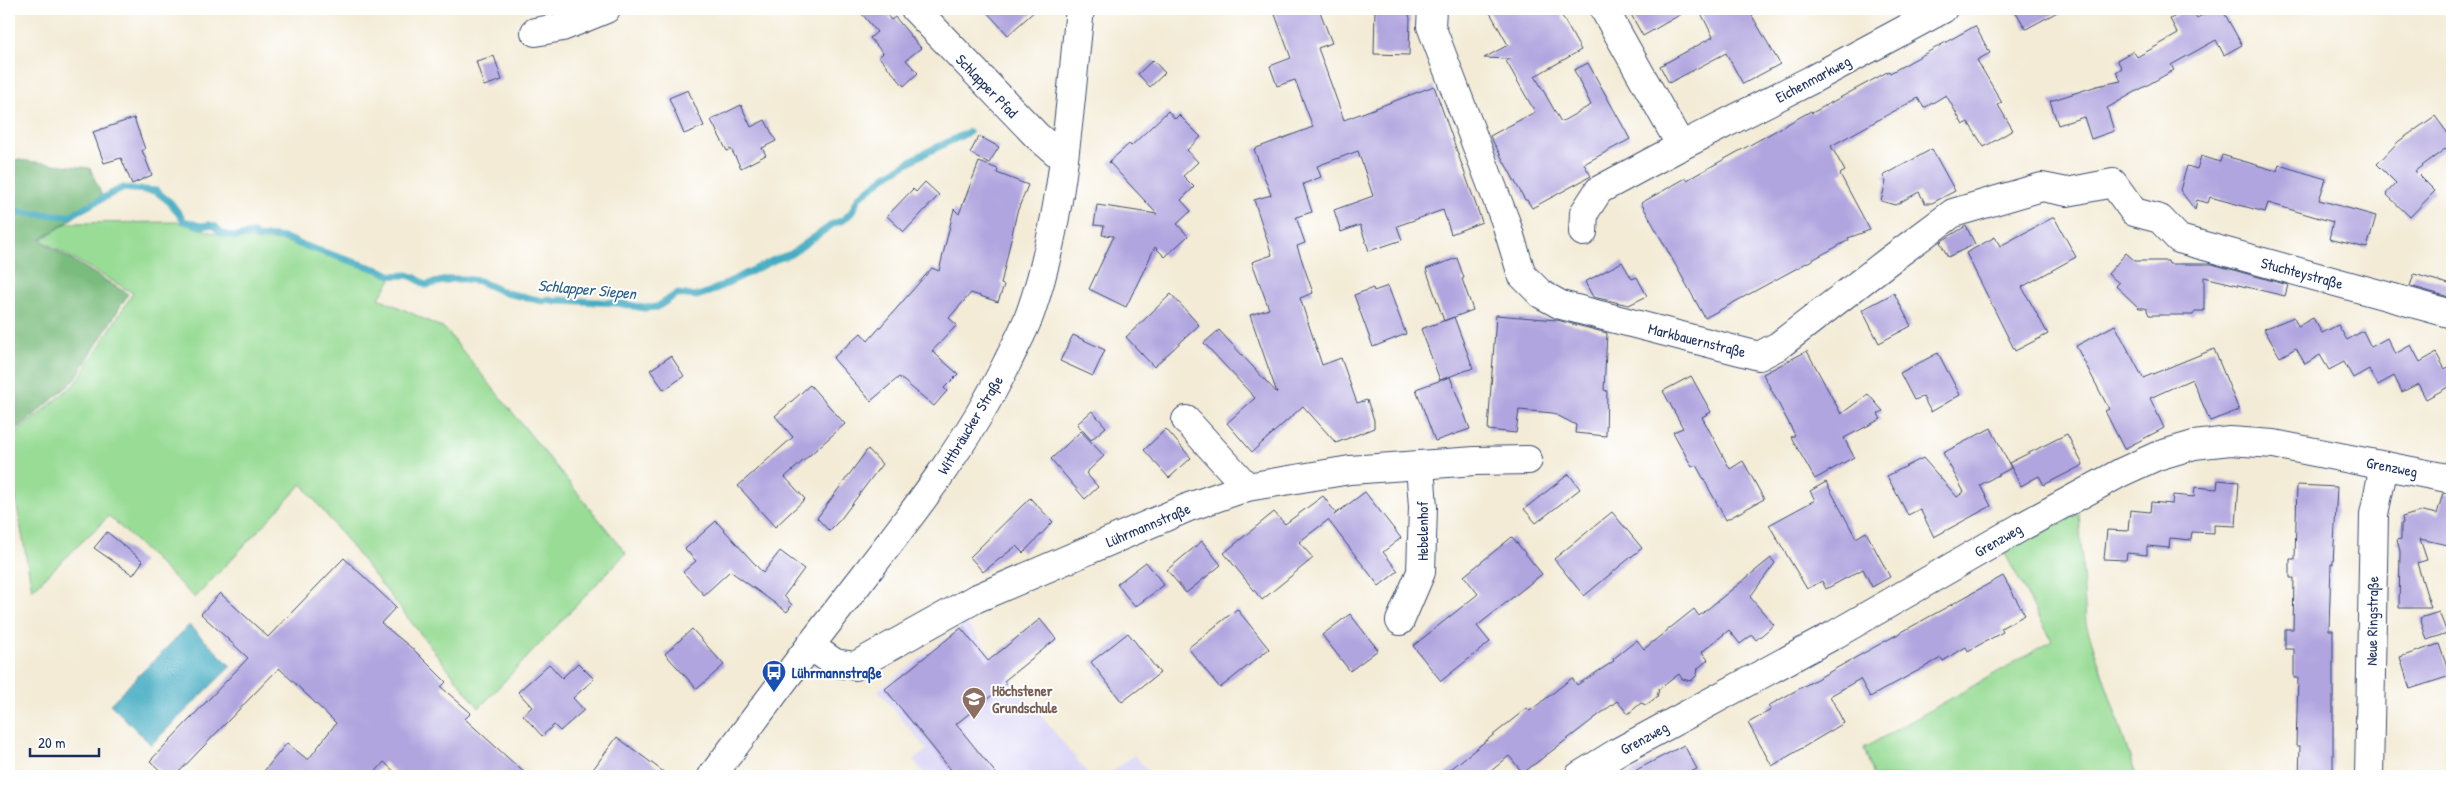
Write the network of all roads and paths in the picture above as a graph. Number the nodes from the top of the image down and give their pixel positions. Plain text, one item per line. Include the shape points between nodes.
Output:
1 (606, 9) edge
2 (915, 9) edge
3 (1080, 9) edge
4 (1432, 9) edge
5 (1604, 9) edge
6 (1942, 9) edge
7 (535, 32) dead end
8 (1681, 146) junction
9 (1063, 158) junction
10 (2160, 219) joint
11 (1583, 232) dead end
12 (2452, 314) edge
13 (1186, 420) dead end
14 (1528, 460) dead end
15 (1420, 466) junction
16 (2384, 466) junction
17 (2452, 479) edge
18 (1247, 487) junction
19 (1400, 621) dead end
20 (810, 646) junction
21 (712, 776) edge
22 (1579, 776) edge
23 (2369, 776) edge

1 - 7 street via 562,27
2 - 9 street, Schlapper Pfad via 1037,136
3 - 9 street, Wittbräucker Straße
4 - 10 street, Markbauernstraße via 1431,26 1506,223 1522,275 1541,294 1561,305 1759,356 1778,346 1953,213 2042,187 2067,192 2113,183 2134,212
5 - 8 street
6 - 8 street, Eichenmarkweg
8 - 11 street, Eichenmarkweg via 1599,190 1584,213
9 - 20 street, Wittbräucker Straße via 1047,257 1038,288 1030,314 998,380 921,503
10 - 12 street, Stuchteystraße via 2179,239
13 - 18 street
14 - 15 street, Lührmannstraße
15 - 18 street, Lührmannstraße via 1350,470
15 - 19 street, Hebelenhof via 1423,507 1421,572
16 - 17 street, Grenzweg
16 - 22 street, Grenzweg via 2274,444 2230,441 2194,445 2157,456 2023,526
16 - 23 street, Neue Ringstraße via 2374,514
18 - 20 street, Lührmannstraße via 1189,507 975,599 855,666 835,662
20 - 21 street, Wittbräucker Straße

